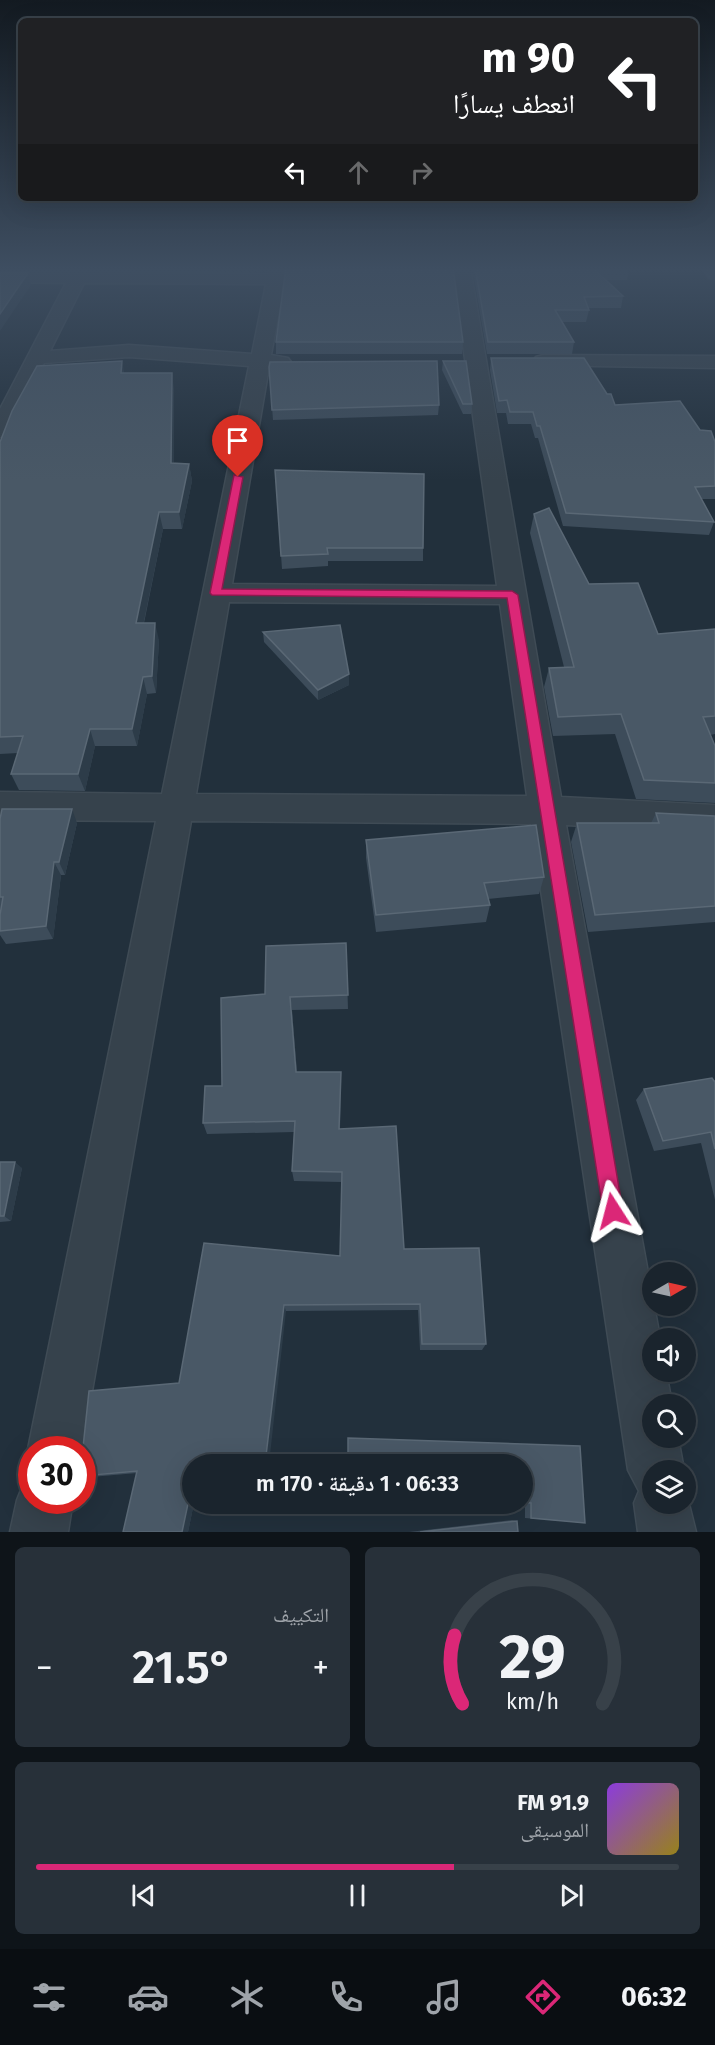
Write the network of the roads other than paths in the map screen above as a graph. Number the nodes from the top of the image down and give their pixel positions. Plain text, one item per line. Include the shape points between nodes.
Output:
1 (46, 338) edge
2 (264, 338) edge
3 (473, 338) edge
4 (37, 357) junction
5 (523, 361) edge
6 (260, 362) junction
7 (296, 362) edge
8 (715, 362) edge
9 (0, 430) edge
10 (216, 593) junction
11 (512, 595) junction
12 (0, 806) edge
13 (174, 807) junction
14 (546, 810) junction
15 (715, 819) edge
16 (57, 1436) edge
17 (654, 1460) edge
18 (42, 1514) edge
19 (664, 1514) edge
20 (39, 1532) edge
21 (667, 1532) edge

1 - 4 street
2 - 6 street
3 - 11 street
4 - 6 street via 129,351
4 - 9 street
5 - 8 street
6 - 7 street
6 - 10 street
10 - 11 street
10 - 13 street
11 - 14 street
12 - 13 street
13 - 14 street
13 - 16 street
14 - 15 street
14 - 17 street
18 - 20 street
19 - 21 street

